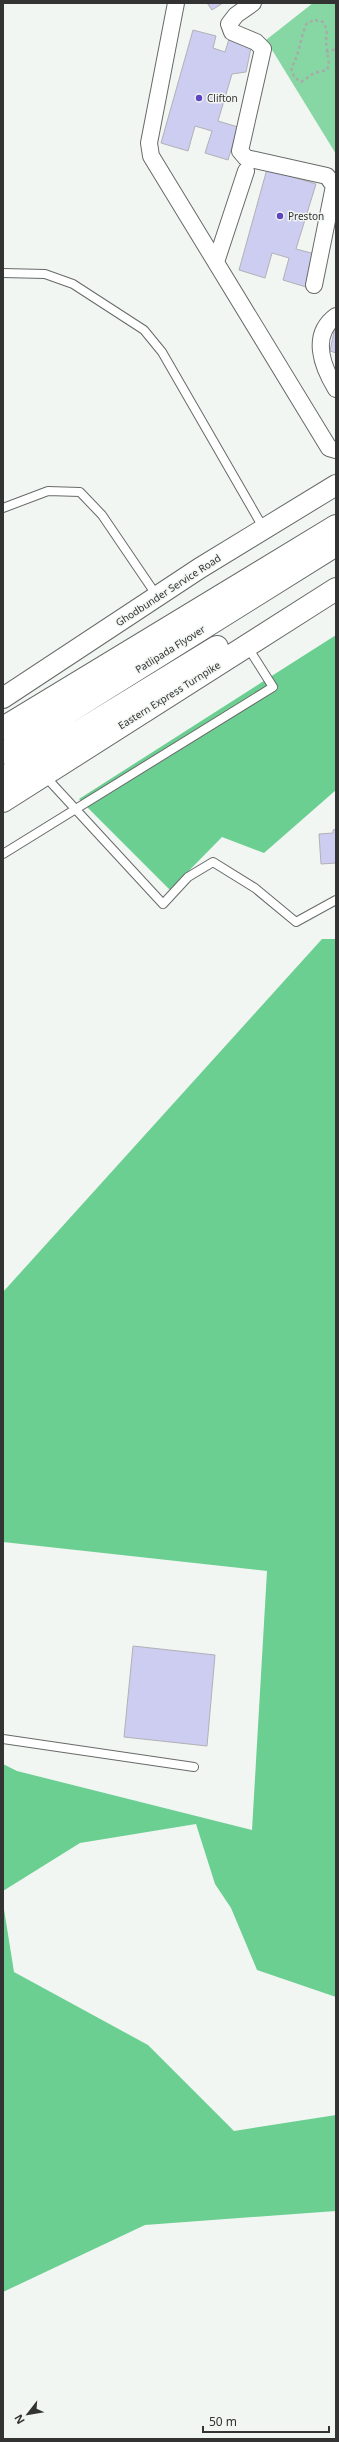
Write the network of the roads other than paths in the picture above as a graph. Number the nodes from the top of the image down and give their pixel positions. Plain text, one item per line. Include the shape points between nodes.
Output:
1 (176, 3) edge
2 (254, 3) edge
3 (246, 171) dead end
4 (216, 262) junction
5 (3, 273) edge
6 (314, 285) dead end
7 (336, 316) edge
8 (336, 389) edge
9 (336, 450) edge
10 (336, 485) edge
11 (3, 508) edge
12 (336, 526) edge
13 (264, 529) junction
14 (336, 545) edge
15 (336, 574) edge
16 (336, 589) edge
17 (157, 596) junction
18 (246, 646) junction
19 (3, 698) edge
20 (3, 728) edge
21 (3, 753) edge
22 (44, 774) junction
23 (3, 778) edge
24 (3, 801) edge
25 (75, 808) junction
26 (3, 854) edge
27 (336, 900) edge
28 (3, 1739) edge
29 (194, 1767) dead end

1 - 4 street via 149,142 151,156
2 - 6 street via 236,15 229,24 232,32 256,42 263,49 240,151 246,158 327,176 334,186
3 - 4 street
4 - 9 street via 329,448
5 - 13 lane via 45,274 73,284 144,330 162,352
7 - 8 street via 326,323 320,337 324,369
10 - 13 street, Ghodbunder Service Road
11 - 17 lane via 48,491 80,492 102,515
12 - 20 main road
13 - 17 street, Ghodbunder Service Road
14 - 21 main road, Patlipada Flyover
15 - 23 main road
16 - 18 main road, Eastern Express Turnpike
17 - 19 street, Ghodbunder Service Road
18 - 22 main road, Eastern Express Turnpike
18 - 25 lane via 273,687
22 - 24 main road, Eastern Express Turnpike
22 - 25 lane
25 - 26 lane
25 - 27 lane via 163,904 188,877 212,862 255,888 296,922
28 - 29 lane

